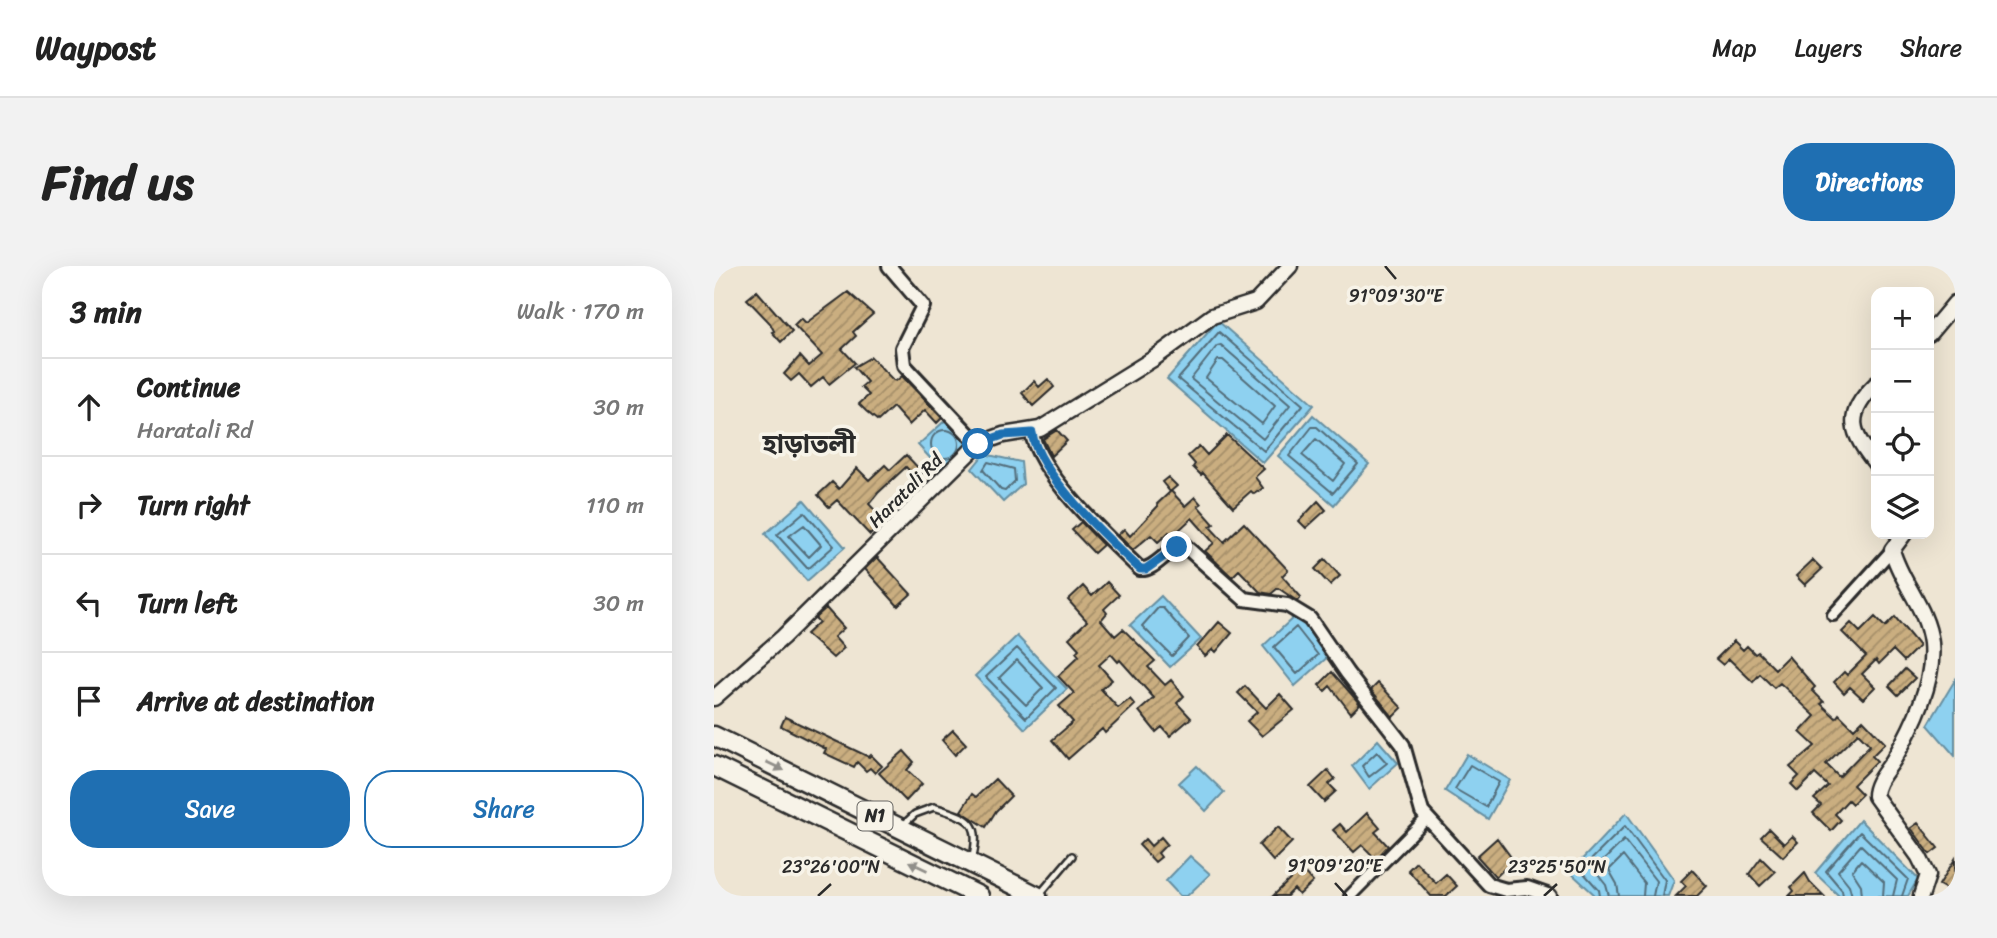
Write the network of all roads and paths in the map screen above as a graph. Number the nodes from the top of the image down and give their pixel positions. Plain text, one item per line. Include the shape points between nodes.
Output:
1 (889, 266) edge
2 (1290, 266) edge
3 (1955, 303) edge
4 (1934, 328) edge
5 (1871, 390) edge
6 (1032, 433) junction
7 (978, 444) junction
8 (1871, 458) edge
9 (1900, 539) edge
10 (1892, 550) junction
11 (1832, 615) dead end
12 (714, 698) edge
13 (714, 736) edge
14 (714, 766) edge
15 (1427, 818) junction
16 (900, 828) junction
17 (1072, 856) dead end
18 (971, 864) junction
19 (979, 896) edge
20 (1037, 896) edge
21 (1350, 896) edge
22 (1550, 896) edge
23 (1921, 896) edge

1 - 7 street via 923,306 902,348 904,365
2 - 6 main road, Haratali Rd via 1256,302 1212,316 1153,359
3 - 4 main road
5 - 8 main road via 1857,408 1854,424 1856,438
6 - 7 main road, Haratali Rd via 1003,435
6 - 15 street via 1040,459 1140,569 1185,546 1244,599 1287,605 1310,619 1403,746 1419,806
7 - 12 main road, Haratali Rd via 783,637
9 - 10 main road
10 - 11 street
10 - 23 main road via 1928,625 1931,663 1923,694 1875,796 1928,875
13 -> 16 highway, N1
19 -> 14 highway, N1
15 - 21 street
15 - 22 street via 1489,885 1506,890 1527,888
16 - 18 highway, N1
16 - 18 lane via 915,814 934,807 961,816 978,837
17 - 20 lane
18 - 20 highway, N1

